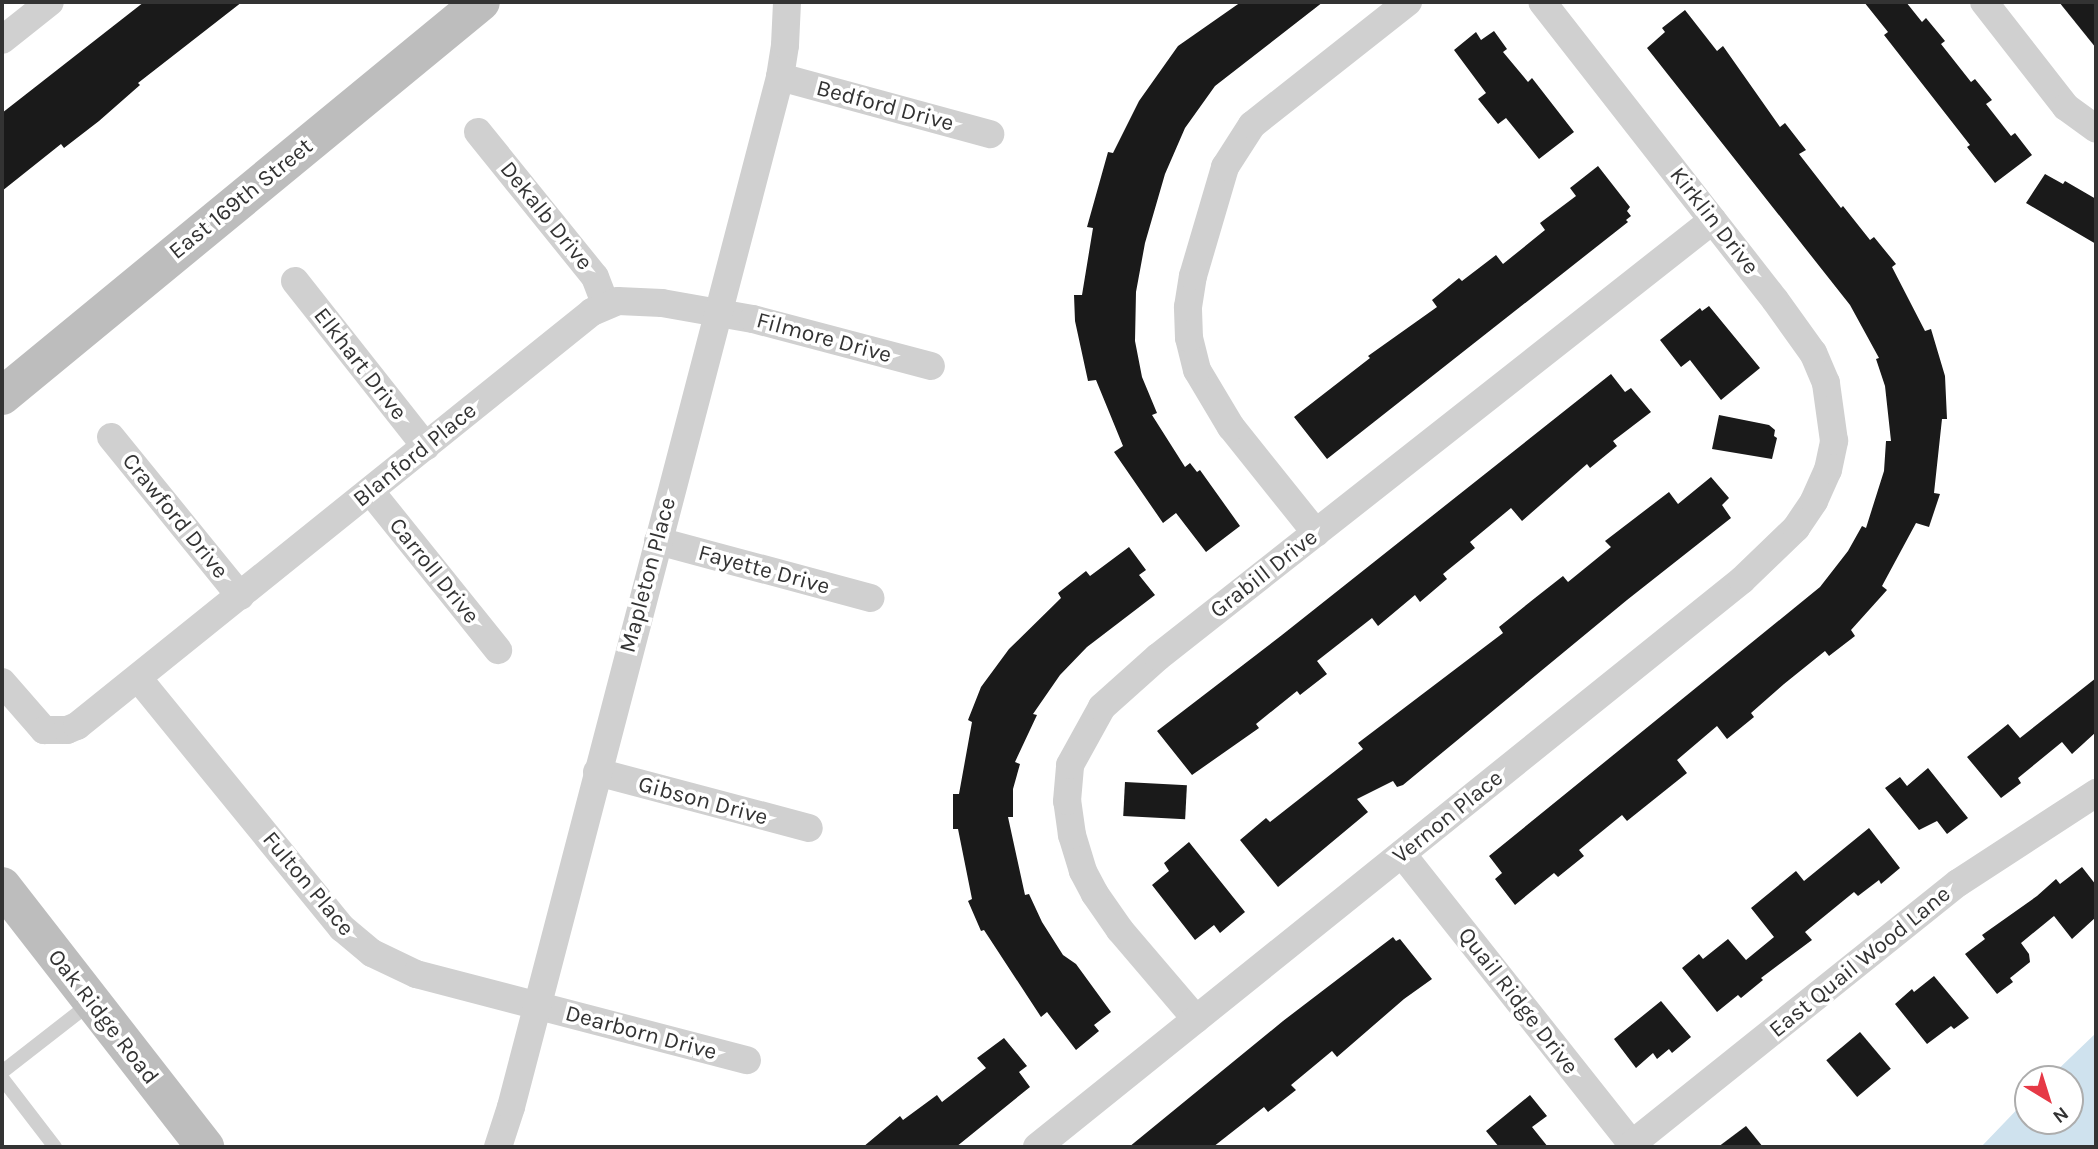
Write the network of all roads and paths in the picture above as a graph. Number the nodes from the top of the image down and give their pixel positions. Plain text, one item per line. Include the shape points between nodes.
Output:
1 (50, 2) edge
2 (481, 2) edge
3 (787, 2) edge
4 (1408, 2) edge
5 (1542, 2) edge
6 (1984, 2) edge
7 (2, 40) edge
8 (780, 77) junction
9 (2096, 129) edge
10 (478, 132) dead end
11 (990, 134) dead end
12 (1713, 220) junction
13 (295, 281) dead end
14 (606, 305) junction
15 (717, 313) junction
16 (931, 366) dead end
17 (2, 396) edge
18 (111, 437) dead end
19 (425, 447) junction
20 (1829, 462) joint
21 (371, 492) junction
22 (1316, 533) junction
23 (657, 541) junction
24 (240, 596) junction
25 (870, 598) dead end
26 (498, 650) dead end
27 (138, 678) junction
28 (2, 682) edge
29 (597, 772) junction
30 (2096, 793) edge
31 (809, 828) dead end
32 (1402, 854) junction
33 (2, 886) edge
34 (92, 1002) junction
35 (536, 1005) junction
36 (1196, 1019) junction
37 (747, 1060) dead end
38 (2, 1075) edge
39 (1633, 1146) edge
40 (55, 1147) edge
41 (205, 1147) edge
42 (498, 1147) edge
43 (1037, 1147) edge

1 - 7 street
2 - 17 street, East 169th Street
3 - 8 street, Mapleton Place
4 - 22 street via 1252,125 1225,167 1193,276 1189,338 1197,370 1231,427
5 - 12 street, Kirklin Drive
6 - 9 street via 2066,107
8 - 11 street, Bedford Drive
8 - 15 street, Mapleton Place
10 - 14 street, Dekalb Drive via 595,277
12 - 20 street, Kirklin Drive via 1813,353 1832,413 1834,441
12 - 22 street, Grabill Drive
13 - 19 street, Elkhart Drive
14 - 15 street, Blanford Place via 627,300
14 - 19 street, Blanford Place
15 - 16 street, Filmore Drive
15 - 23 street, Mapleton Place
18 - 24 street, Crawford Drive
19 - 21 street, Blanford Place
20 - 32 street, Vernon Place via 1815,501 1776,550
21 - 24 street, Blanford Place
21 - 26 street, Carroll Drive
22 - 36 street, Grabill Drive via 1113,695 1080,742 1070,765 1067,801 1083,871 1120,930
23 - 25 street, Fayette Drive
23 - 29 street, Mapleton Place
24 - 27 street, Blanford Place
27 - 28 street, Blanford Place via 77,726 57,731 44,730 35,723
27 - 35 street, Fulton Place via 354,940 416,974
29 - 31 street, Gibson Drive
29 - 35 street, Mapleton Place
30 - 39 street, East Quail Wood Lane via 1958,883
32 - 36 street, Vernon Place
32 - 39 street, Quail Ridge Drive
33 - 34 street, Oak Ridge Road
34 - 38 lane
34 - 41 street, Oak Ridge Road
35 - 37 street, Dearborn Drive
35 - 42 street, Mapleton Place
36 - 43 street, Vernon Place
38 - 40 lane

